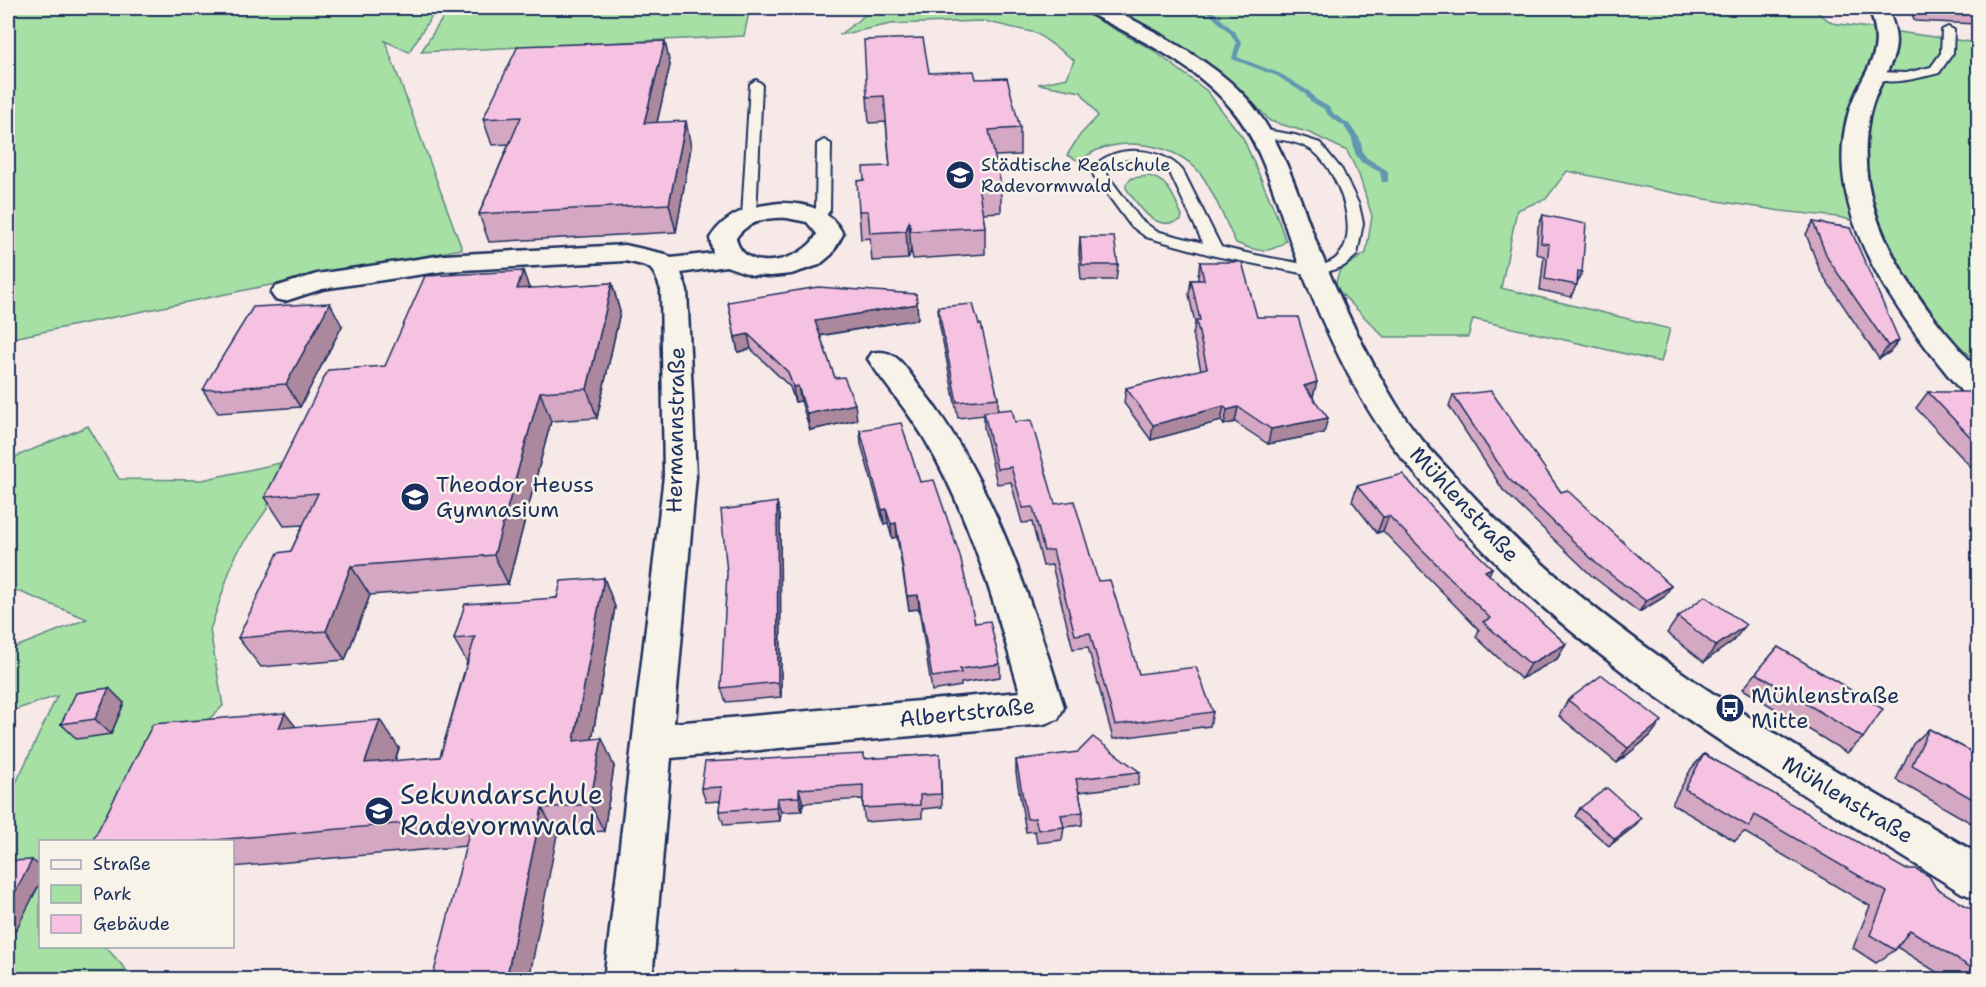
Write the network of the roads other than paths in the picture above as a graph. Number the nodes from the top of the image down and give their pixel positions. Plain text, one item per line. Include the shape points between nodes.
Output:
1 (1094, 8) edge
2 (1878, 8) edge
3 (1948, 30) dead end
4 (1877, 76) junction
5 (756, 84) dead end
6 (1260, 133) junction
7 (824, 144) dead end
8 (748, 216) junction
9 (817, 218) junction
10 (1215, 251) junction
11 (730, 258) junction
12 (666, 267) junction
13 (1316, 272) junction
14 (285, 294) dead end
15 (882, 359) dead end
16 (1978, 391) edge
17 (652, 742) junction
18 (1978, 878) edge
19 (628, 980) edge

1 - 6 street, Mühlenstraße via 1179,55 1209,77 1240,104
2 - 4 street via 1888,38
3 - 4 lane via 1947,53 1935,70 1906,78
4 - 16 street via 1859,115 1854,147 1865,219 1893,283
5 - 8 lane
6 - 13 street, Mühlenstraße
6 - 13 lane via 1316,147 1327,158 1350,202 1356,221 1349,255
7 - 9 lane via 823,210
8 - 9 street via 780,210
8 - 11 street via 723,237 723,250
9 - 11 street via 828,228 830,237 824,249 810,259 773,268 749,266
10 - 10 lane via 1176,171 1167,162 1124,156 1109,159 1099,169 1135,222 1151,234
10 - 13 lane
11 - 12 street
12 - 14 street via 656,260 625,253 444,263 317,282
12 - 17 street, Hermannstraße via 674,290 680,476
13 - 18 street, Mühlenstraße via 1395,425 1483,529 1557,599 1626,655 1730,728
15 - 17 street, Albertstraße via 912,395 952,460 977,513 1018,618 1044,707
17 - 19 street, Hermannstraße

